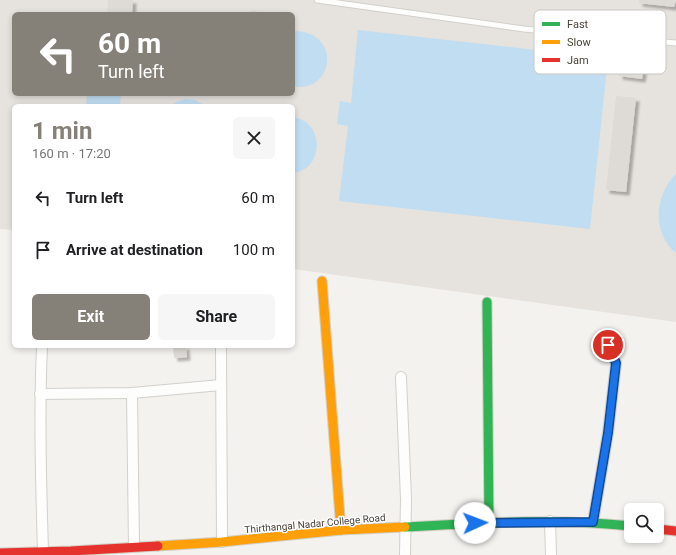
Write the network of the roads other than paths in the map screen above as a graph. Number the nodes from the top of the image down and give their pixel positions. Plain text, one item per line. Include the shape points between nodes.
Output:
1 (318, 0) edge
2 (534, 30) edge
3 (666, 42) edge
4 (676, 43) edge
5 (322, 281) dead end
6 (487, 302) dead end
7 (608, 345) dead end
8 (42, 348) edge
9 (221, 348) edge
10 (401, 376) dead end
11 (221, 386) junction
12 (132, 393) junction
13 (40, 394) junction
14 (550, 522) junction
15 (593, 522) junction
16 (489, 523) junction
17 (624, 525) edge
18 (406, 526) junction
19 (341, 530) junction
20 (664, 530) edge
21 (676, 531) edge
22 (222, 542) junction
23 (134, 547) junction
24 (0, 552) edge
25 (43, 552) junction
26 (71, 553) edge
27 (10, 554) edge
28 (405, 555) edge
29 (551, 555) edge

1 - 2 lane
3 - 4 lane
5 - 19 street
6 - 16 street
7 - 15 street via 616,363 608,433
8 - 13 street
9 - 11 street
10 - 18 street
11 - 12 street
11 - 22 street
12 - 13 street
12 - 23 street
13 - 25 street
14 - 15 street, Thirthangal Nadar College Road
14 - 16 street, Thirthangal Nadar College Road
14 - 29 street
15 - 17 street, Thirthangal Nadar College Road
16 - 18 street, Thirthangal Nadar College Road
18 - 19 street, Thirthangal Nadar College Road
18 - 28 street
19 - 22 street, Thirthangal Nadar College Road
20 - 21 street
22 - 23 street, Thirthangal Nadar College Road
23 - 26 street, Thirthangal Nadar College Road
24 - 27 street, Thirthangal Nadar College Road
25 - 26 street, Thirthangal Nadar College Road
25 - 27 street, Thirthangal Nadar College Road

